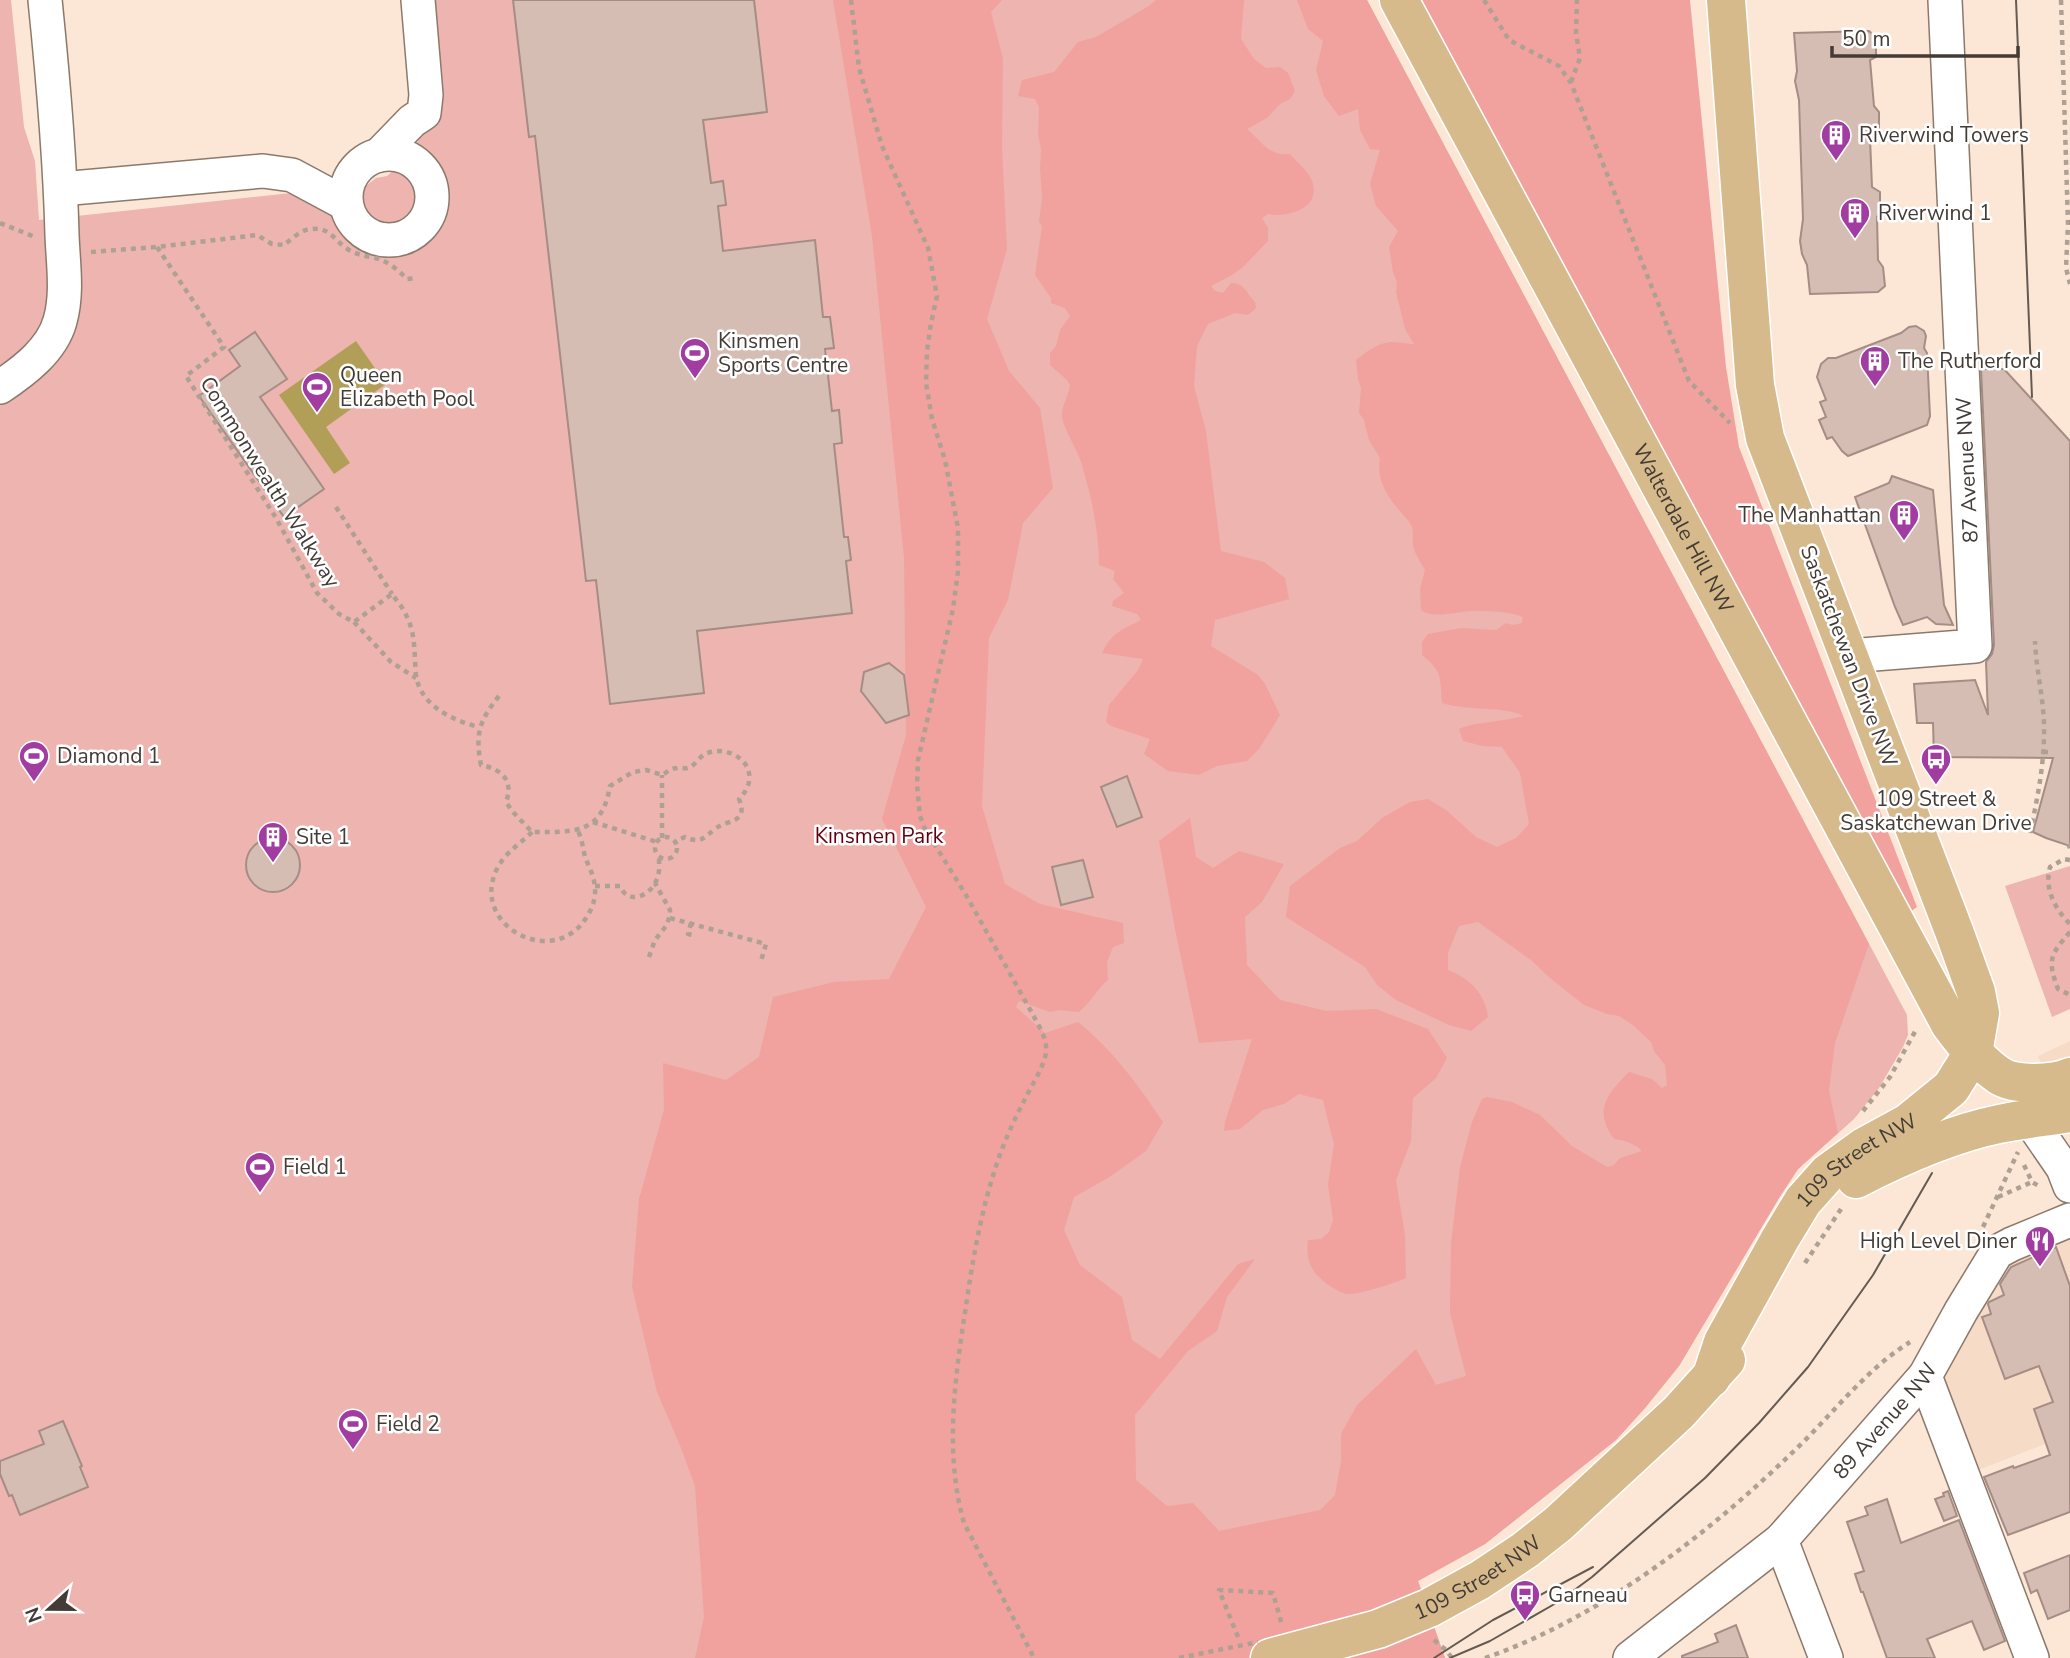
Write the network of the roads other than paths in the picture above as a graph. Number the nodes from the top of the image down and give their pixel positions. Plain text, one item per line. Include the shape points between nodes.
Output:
1 (45, 0) edge
2 (418, 0) edge
3 (1399, 0) edge
4 (1945, 0) edge
5 (1729, 2) edge
6 (420, 116) junction
7 (379, 155) junction
8 (432, 188) junction
9 (61, 189) junction
10 (346, 204) junction
11 (0, 387) edge
12 (1849, 656) junction
13 (1973, 1054) junction
14 (2070, 1077) edge
15 (2070, 1113) edge
16 (2031, 1121) junction
17 (2070, 1186) edge
18 (2070, 1220) edge
19 (1925, 1376) junction
20 (1711, 1378) junction
21 (1781, 1539) junction
22 (1271, 1644) edge
23 (1629, 1658) edge
24 (1826, 1658) edge
25 (2032, 1658) edge

1 - 9 street
2 - 6 street via 426,95
3 - 13 main road, Walterdale Hill NW via 1920,971
4 - 12 street, 87 Avenue NW via 1975,646
5 - 12 main road, Saskatchewan Drive NW via 1760,415
6 - 7 street
6 - 8 street
7 - 8 street via 403,156 416,163
7 - 10 street via 361,163 351,175
8 - 10 street via 433,202 421,227 397,240 376,239 358,228
9 - 10 street via 263,171 292,175
9 - 11 street via 65,287 60,322 24,372
12 - 13 main road, Saskatchewan Drive NW via 1976,992 1980,1013
13 - 14 main road via 2011,1080 2037,1083
13 - 20 main road, 109 Street NW via 1951,1088 1908,1123 1828,1173 1803,1201 1723,1342
15 - 16 main road, 109 Street NW
16 - 17 street
16 - 20 main road, 109 Street NW via 1999,1124 1945,1140 1892,1161 1837,1192 1821,1210 1734,1351
18 - 19 street, 89 Avenue NW via 1997,1252
19 - 21 street, 89 Avenue NW
19 - 25 street
20 - 22 main road, 109 Street NW via 1558,1524 1480,1580 1378,1629
21 - 23 street, 89 Avenue NW
21 - 24 street

